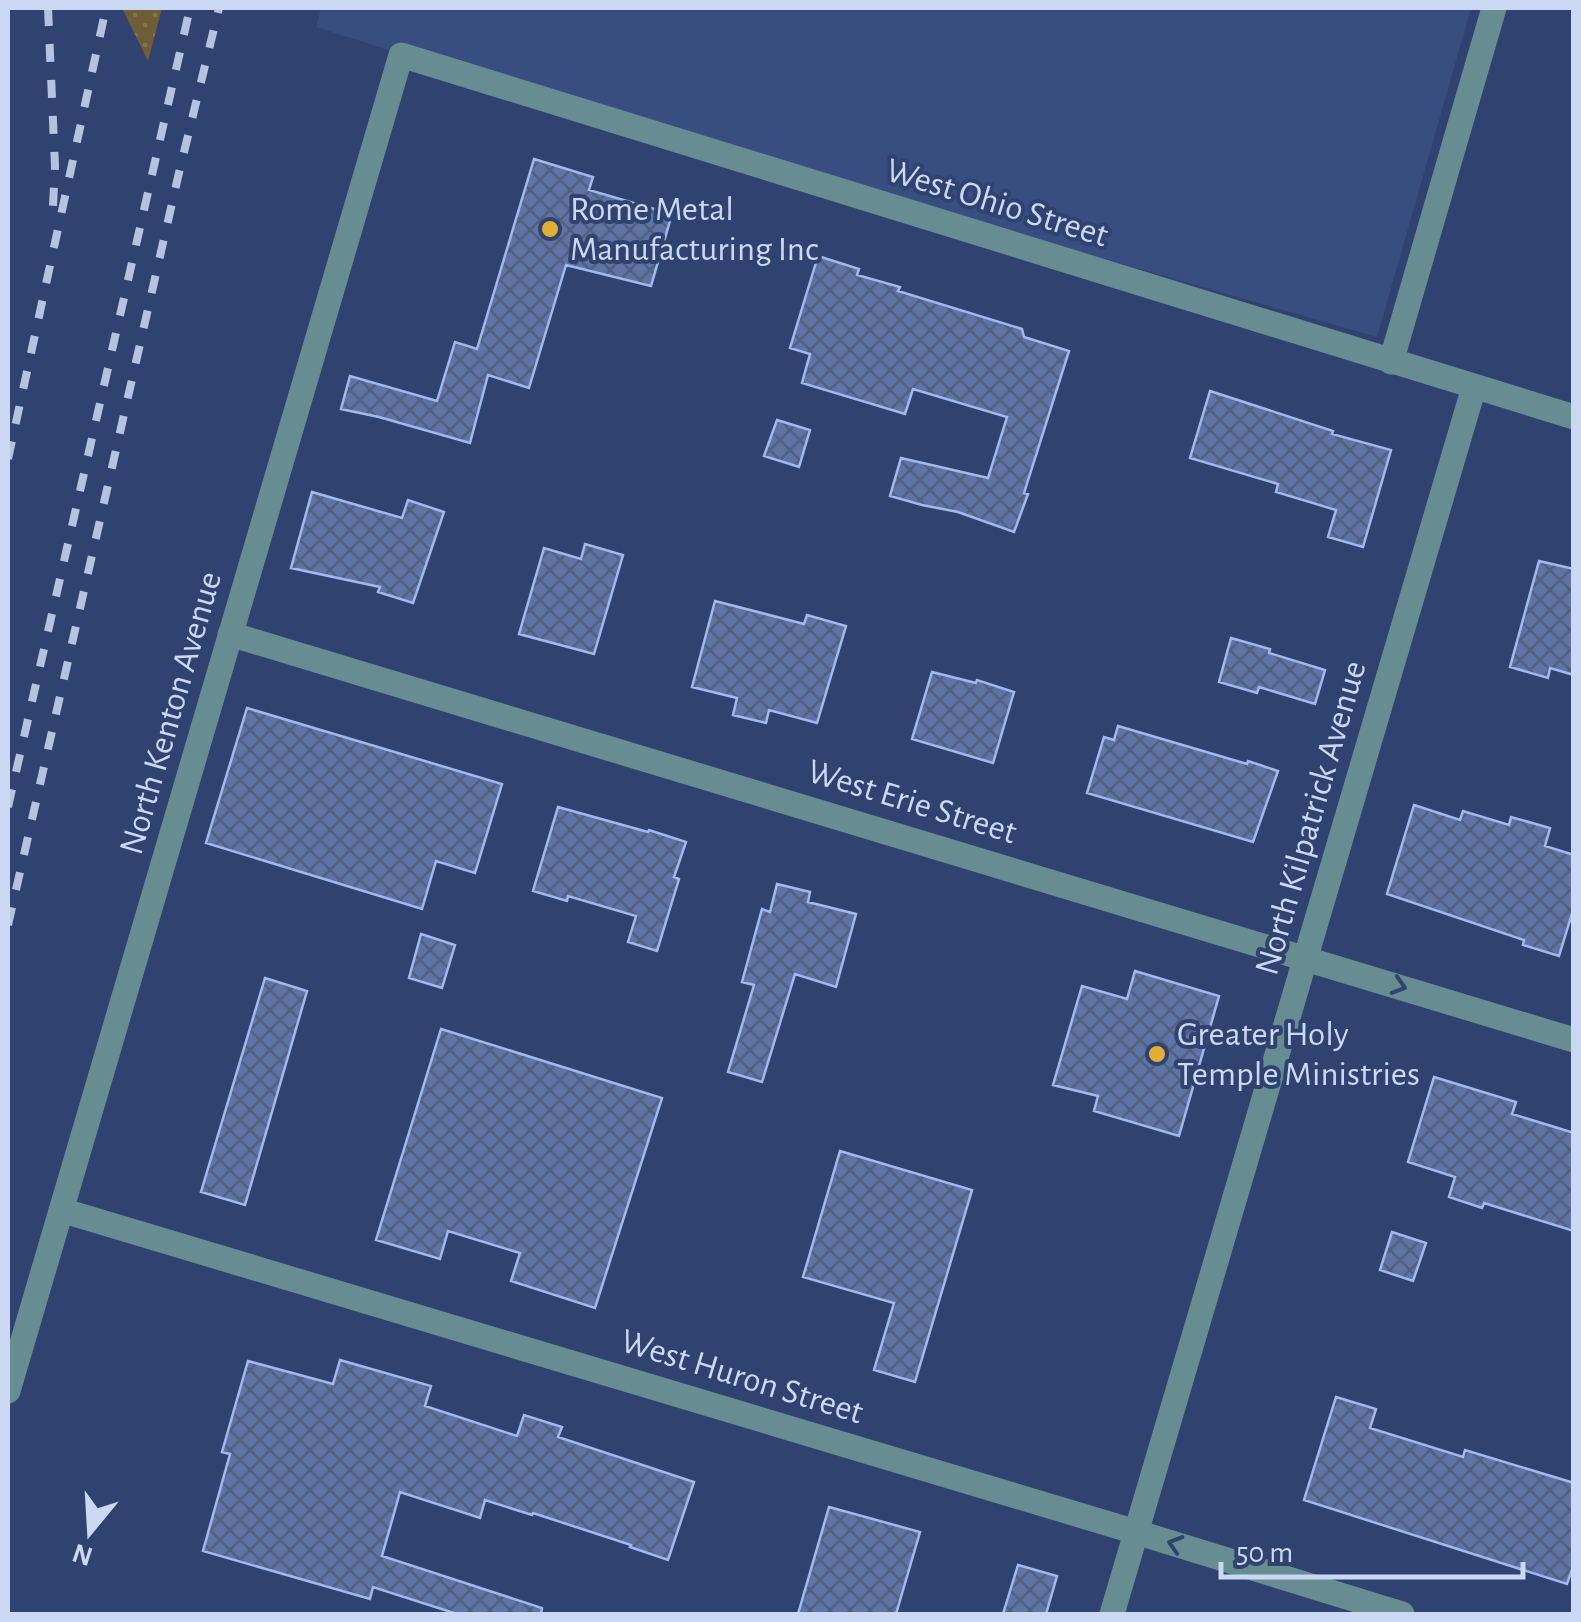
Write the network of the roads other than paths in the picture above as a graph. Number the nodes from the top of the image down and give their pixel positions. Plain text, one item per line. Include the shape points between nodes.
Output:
1 (1494, 8) edge
2 (401, 55) joint
3 (1391, 362) junction
4 (1474, 388) junction
5 (1574, 418) edge
6 (230, 634) junction
7 (1306, 957) junction
8 (1574, 1040) edge
9 (62, 1210) junction
10 (8, 1391) edge
11 (1136, 1532) junction
12 (1112, 1614) edge
13 (1402, 1614) edge

1 - 3 street
2 - 3 street, West Ohio Street
2 - 6 street, North Kenton Avenue
3 - 4 street, West Ohio Street
4 - 5 street, West Ohio Street
4 - 7 street, North Kilpatrick Avenue
6 - 7 street, West Erie Street
6 - 9 street, North Kenton Avenue
7 -> 8 street, West Erie Street
7 - 11 street, North Kilpatrick Avenue
9 - 10 street, North Kenton Avenue
9 - 11 street, West Huron Street
11 - 12 street, North Kilpatrick Avenue
13 -> 11 street, West Huron Street

